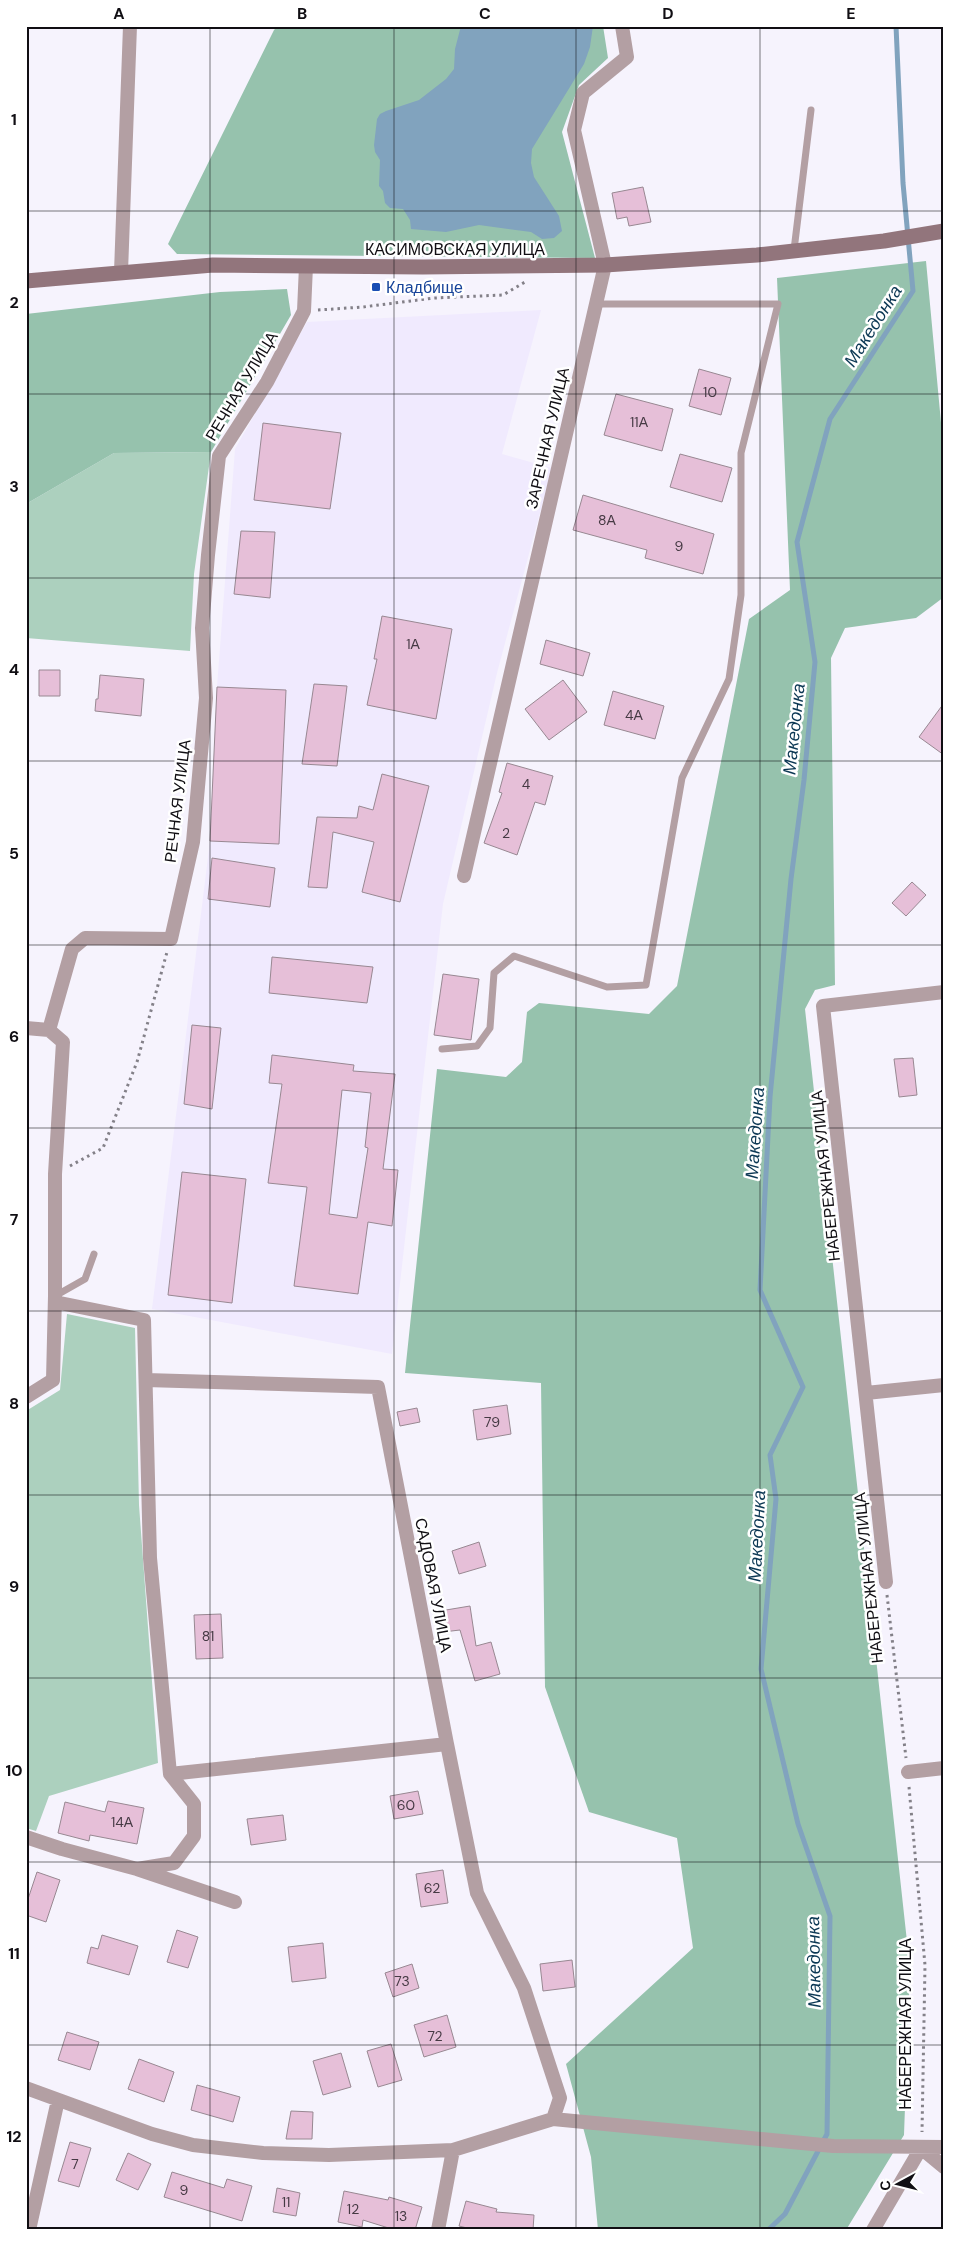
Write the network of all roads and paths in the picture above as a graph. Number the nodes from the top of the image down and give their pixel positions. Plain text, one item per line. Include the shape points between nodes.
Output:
1 (130, 26) edge
2 (622, 26) edge
3 (811, 110) dead end
4 (944, 231) edge
5 (794, 250) junction
6 (605, 265) junction
7 (306, 266) junction
8 (121, 272) junction
9 (26, 281) edge
10 (526, 281) dead end
11 (596, 304) junction
12 (304, 311) junction
13 (464, 876) dead end
14 (170, 939) junction
15 (944, 992) edge
16 (26, 1028) edge
17 (49, 1030) junction
18 (442, 1049) dead end
19 (55, 1174) junction
20 (94, 1254) dead end
21 (55, 1299) junction
22 (146, 1380) junction
23 (944, 1385) edge
24 (866, 1393) junction
25 (26, 1398) edge
26 (886, 1582) joint
27 (447, 1744) junction
28 (944, 1768) edge
29 (908, 1772) junction
30 (170, 1774) junction
31 (27, 1839) edge
32 (137, 1869) junction
33 (235, 1902) dead end
34 (26, 2088) edge
35 (58, 2100) junction
36 (554, 2119) junction
37 (944, 2146) edge
38 (921, 2148) junction
39 (453, 2150) junction
40 (944, 2167) edge
41 (29, 2230) edge
42 (438, 2230) edge
43 (874, 2230) edge

1 - 8 street
2 - 6 street, ЗАРЕЧНАЯ УЛИЦА via 627,57 583,94 574,130
3 - 5 lane
4 - 5 main road, КАСИМОВСКАЯ УЛИЦА
5 - 6 main road, КАСИМОВСКАЯ УЛИЦА
6 - 7 main road, КАСИМОВСКАЯ УЛИЦА
6 - 11 street, ЗАРЕЧНАЯ УЛИЦА
7 - 8 main road, КАСИМОВСКАЯ УЛИЦА via 214,265
7 - 12 street, РЕЧНАЯ УЛИЦА
8 - 9 main road, КАСИМОВСКАЯ УЛИЦА
10 - 12 path via 503,295 434,298
11 - 13 street, ЗАРЕЧНАЯ УЛИЦА
11 - 18 lane via 778,304 741,453 741,595 729,679 682,778 646,985 607,987 514,956 494,972 490,1028 477,1046
12 - 14 street, РЕЧНАЯ УЛИЦА via 266,382 219,456 202,628 206,698 193,842
14 - 17 street via 86,938 72,949
14 - 19 path via 137,1062 103,1148
15 - 24 street, НАБЕРЕЖНАЯ УЛИЦА via 823,1006
16 - 17 street
17 - 19 street via 63,1042
19 - 21 street
20 - 21 lane via 85,1279
21 - 22 street via 144,1320
21 - 25 street via 53,1380
22 - 27 street, САДОВАЯ УЛИЦА via 378,1387
22 - 30 street via 150,1558
23 - 24 street
24 - 26 street, НАБЕРЕЖНАЯ УЛИЦА
26 - 29 path, НАБЕРЕЖНАЯ УЛИЦА
27 - 30 street
27 - 36 street via 477,1892 524,1988 560,2098
28 - 29 street
29 - 38 path, НАБЕРЕЖНАЯ УЛИЦА via 925,1966
30 - 32 street via 194,1804 194,1836 174,1863
31 - 32 street
32 - 33 street
34 - 35 street
35 - 39 street via 152,2134 201,2146 262,2153 329,2155
35 - 41 street
36 - 38 street via 833,2146
36 - 39 street
37 - 38 street
38 - 40 street
38 - 43 street
39 - 42 street

